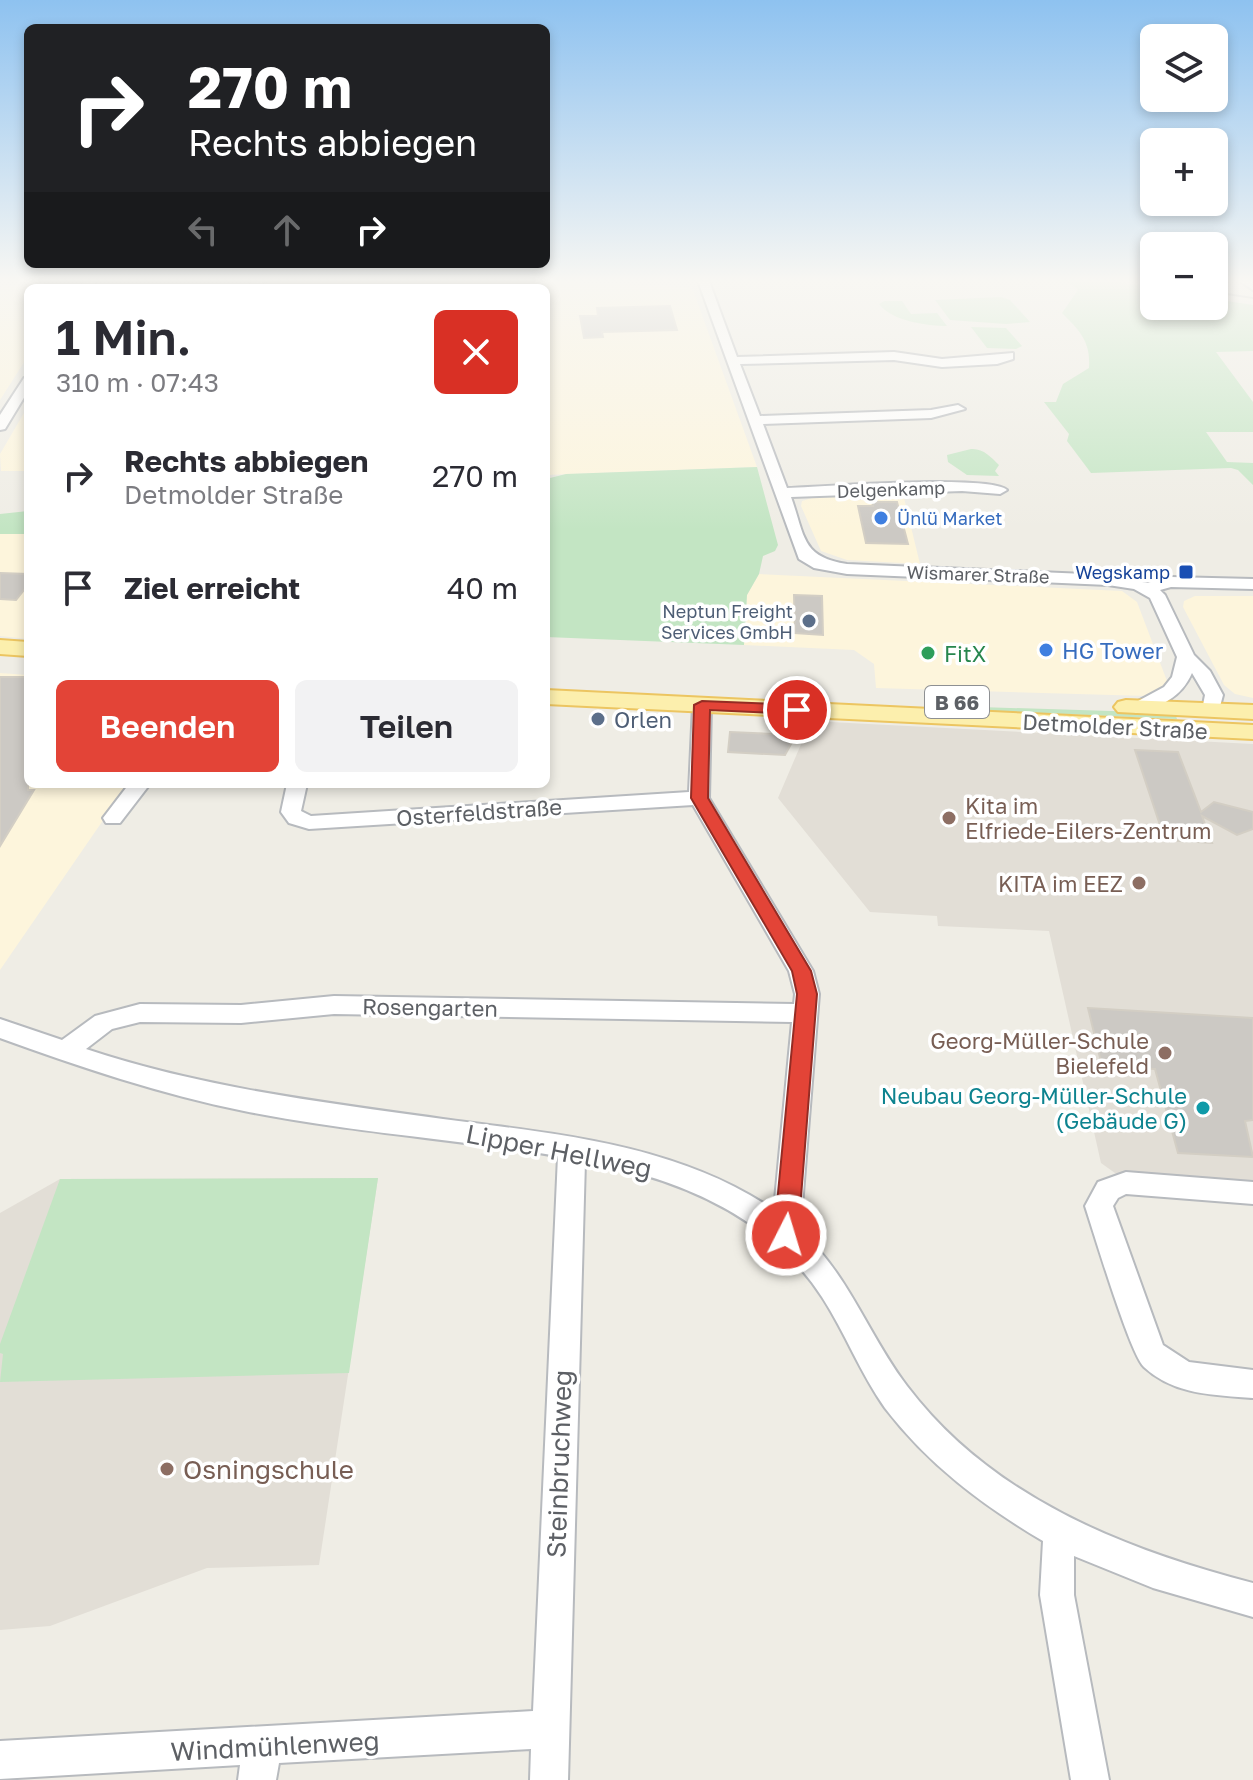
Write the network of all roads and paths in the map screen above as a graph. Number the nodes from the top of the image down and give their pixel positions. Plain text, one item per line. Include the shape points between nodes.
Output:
1 (733, 364) edge
2 (24, 387) edge
3 (958, 409) dead end
4 (754, 420) junction
5 (0, 426) edge
6 (1000, 490) dead end
7 (781, 493) junction
8 (1253, 584) edge
9 (1146, 588) junction
10 (1186, 666) junction
11 (550, 686) edge
12 (550, 697) edge
13 (702, 705) junction
14 (1136, 707) junction
15 (1253, 712) edge
16 (1215, 720) junction
17 (1253, 732) edge
18 (137, 788) edge
19 (296, 788) edge
20 (699, 798) junction
21 (113, 818) dead end
22 (807, 1013) junction
23 (0, 1028) edge
24 (64, 1052) junction
25 (572, 1148) junction
26 (1253, 1193) edge
27 (786, 1235) junction
28 (1253, 1384) edge
29 (1061, 1534) junction
30 (1253, 1600) edge
31 (549, 1729) junction
32 (0, 1760) edge
33 (260, 1764) edge
34 (549, 1780) edge
35 (1090, 1780) edge

1 - 4 street
2 - 5 street
3 - 4 street
4 - 7 street
6 - 7 street, Delgenkamp
7 - 9 street, Wismarer Straße via 809,560 847,569 1108,580
8 - 9 street, Wismarer Straße via 1171,582
9 - 10 street via 1160,600
10 - 14 street via 1165,698
10 - 16 street via 1194,694
11 - 14 main road, Detmolder Straße / B 66
12 - 13 main road, Detmolder Straße / B 66
13 - 16 main road, Detmolder Straße / B 66
13 - 20 street
14 - 16 main road, Detmolder Straße / B 66
15 - 16 main road, Detmolder Straße / B 66
16 - 17 main road, Detmolder Straße / B 66
18 - 21 street
19 - 20 street, Osterfeldstraße via 291,812 309,823
20 - 22 street via 801,971
22 - 24 street, Rosengarten via 334,1005 241,1014 140,1013 104,1022
22 - 27 street
23 - 24 street, Lipper Hellweg
24 - 25 street, Lipper Hellweg via 236,1099
25 - 27 street, Lipper Hellweg via 648,1164 723,1193
25 - 31 street, Steinbruchweg
26 - 28 street via 1126,1183 1102,1193 1099,1206 1151,1354 1185,1378
27 - 29 street, Lipper Hellweg via 833,1289 881,1374 923,1430 994,1493
29 - 30 street, Lipper Hellweg via 1193,1586
29 - 35 street via 1057,1595
31 - 33 street, Windmühlenweg
31 - 34 street, Steinbruchweg
32 - 33 street, Windmühlenweg

